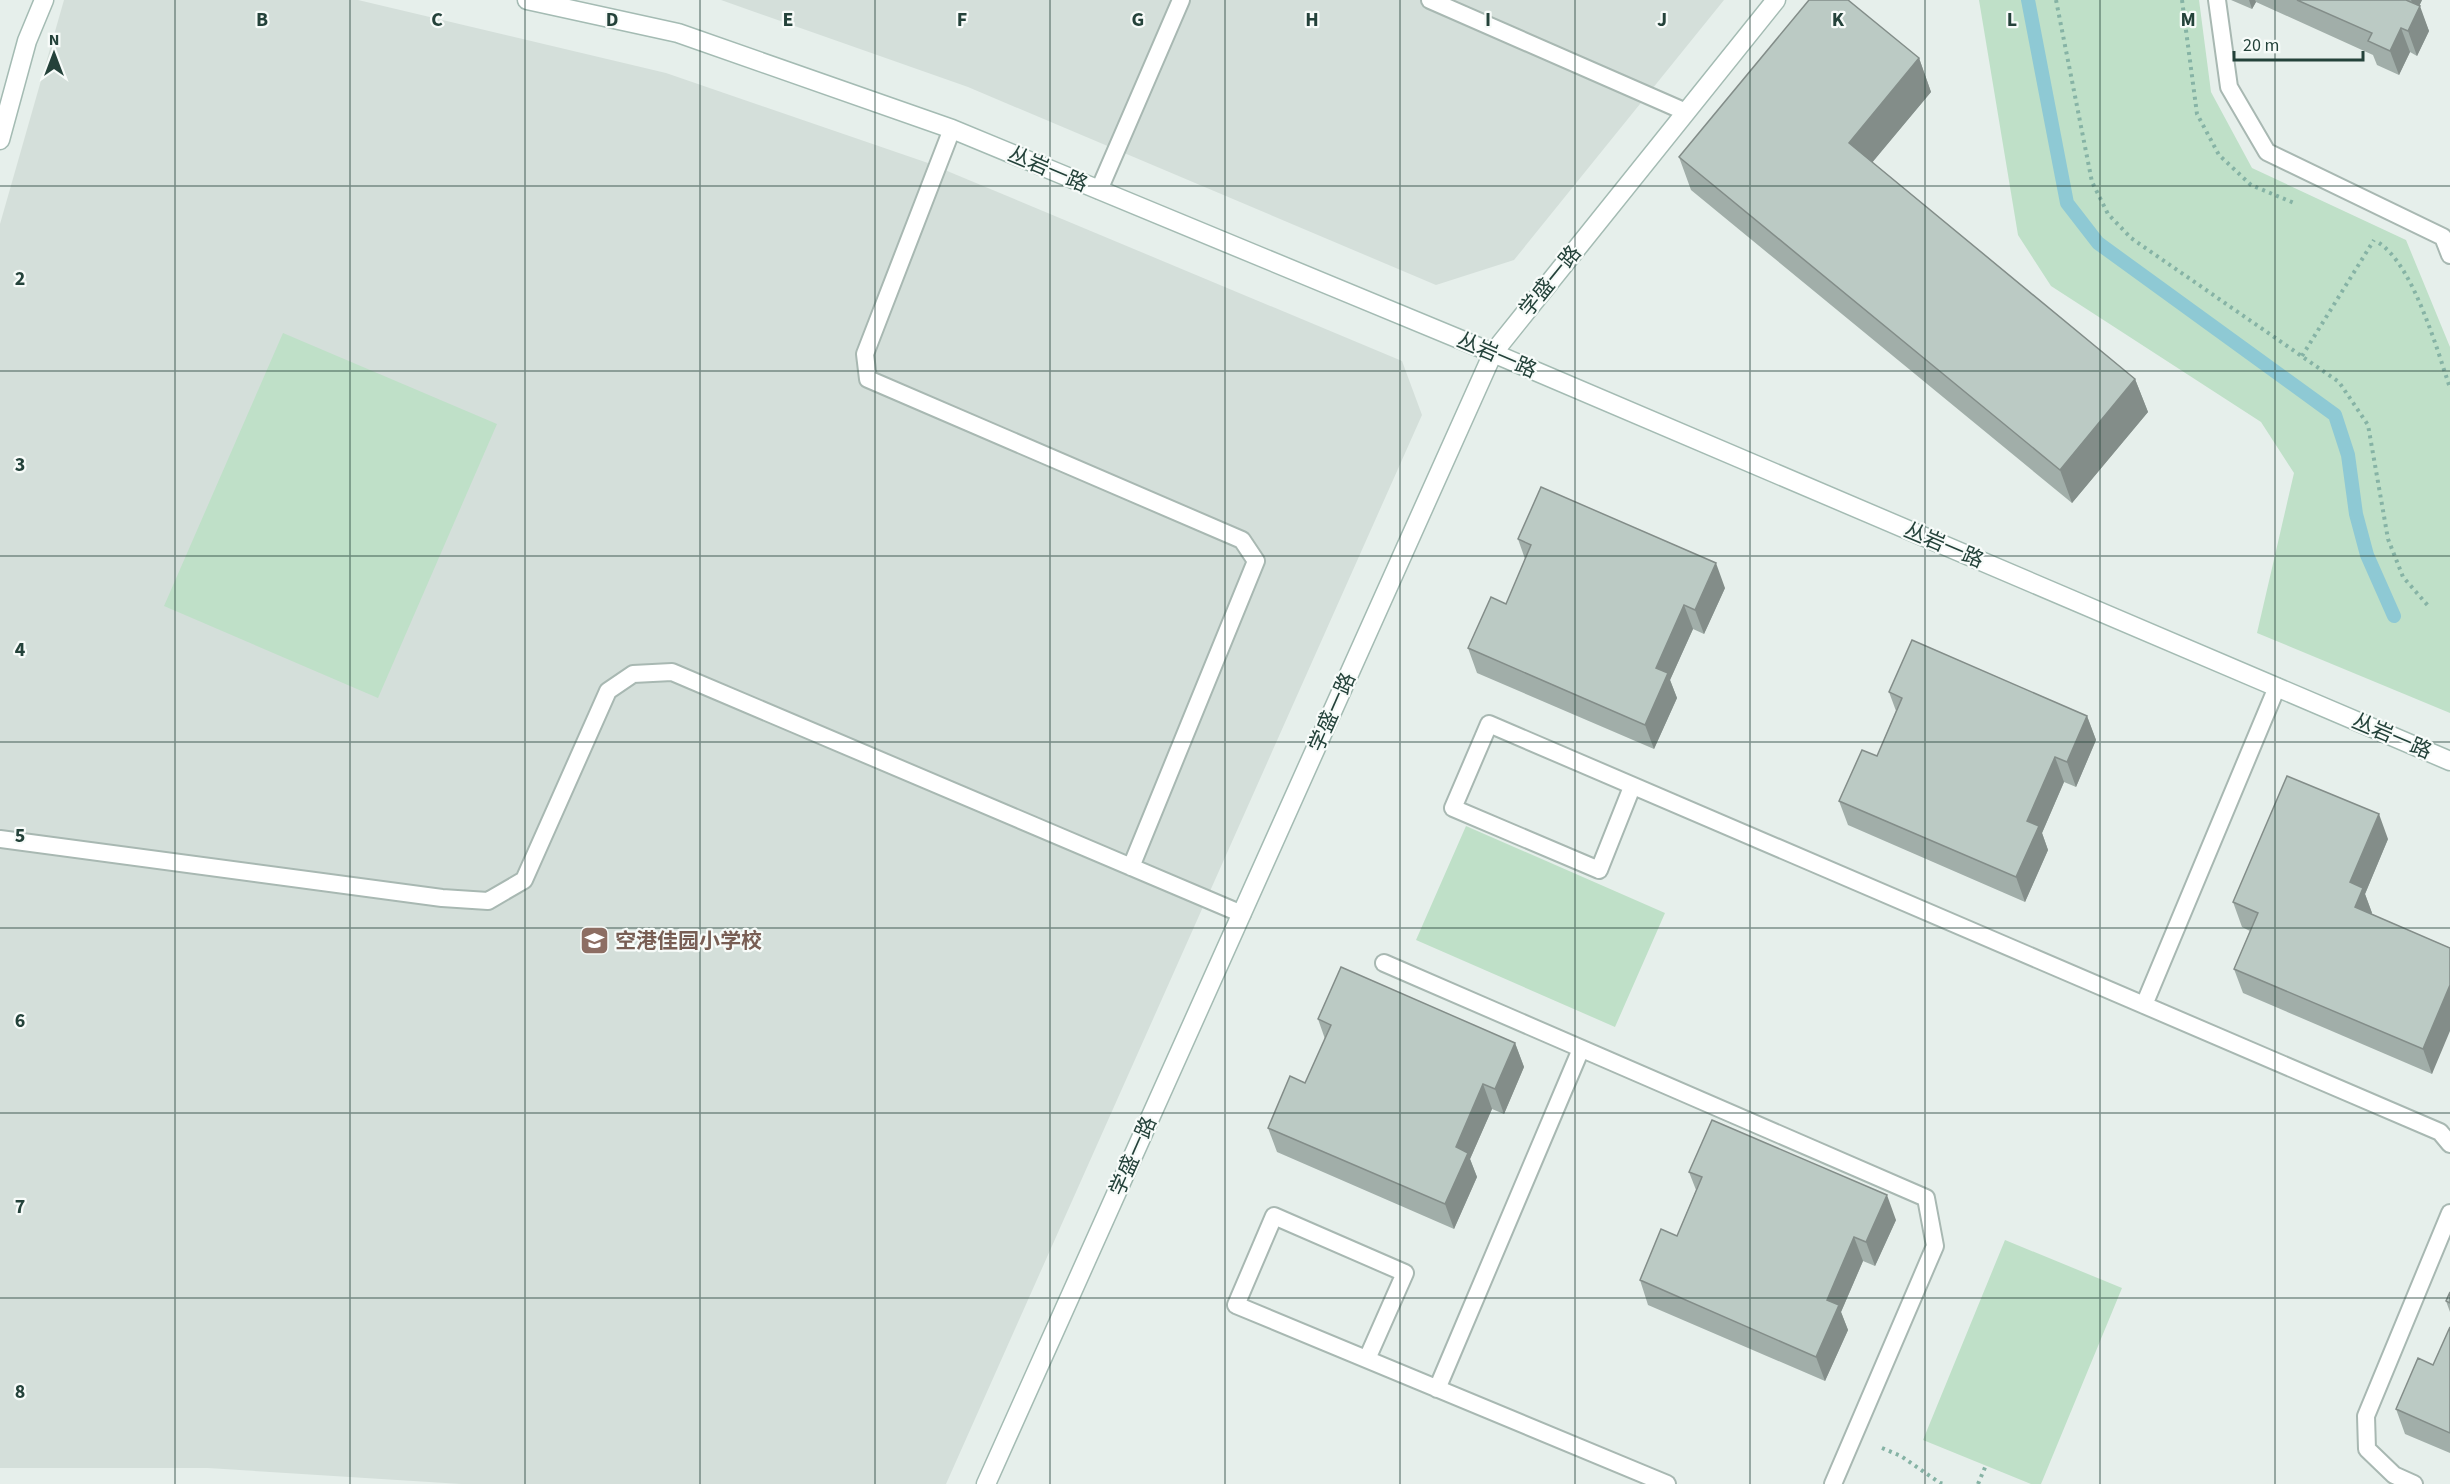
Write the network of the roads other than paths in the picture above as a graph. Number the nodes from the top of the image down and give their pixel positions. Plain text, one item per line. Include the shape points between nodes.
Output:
1 (44, 0) edge
2 (527, 0) edge
3 (1181, 0) edge
4 (1430, 0) edge
5 (1776, 0) edge
6 (2217, 0) edge
7 (1686, 112) junction
8 (952, 129) junction
9 (0, 140) edge
10 (1099, 190) junction
11 (2450, 255) edge
12 (1493, 353) junction
13 (2277, 687) junction
14 (2450, 761) edge
15 (1632, 787) junction
16 (0, 839) edge
17 (1131, 867) junction
18 (1242, 914) junction
19 (1384, 963) dead end
20 (2144, 1005) junction
21 (1581, 1049) junction
22 (2450, 1144) edge
23 (2450, 1213) edge
24 (1367, 1359) junction
25 (1437, 1389) junction
26 (986, 1484) edge
27 (1667, 1484) edge
28 (1833, 1484) edge
29 (2414, 1484) edge

1 - 9 street via 27,41
2 - 8 street, 丛岩一路 via 678,33
3 - 10 lane
4 - 7 lane
5 - 7 street, 学盛一路
6 - 11 lane via 2229,87 2267,152 2443,237
7 - 12 street, 学盛一路
8 - 10 street, 丛岩一路
8 - 17 lane via 864,354 868,379 1242,540 1256,561
10 - 12 street, 丛岩一路
12 - 13 street, 丛岩一路
12 - 18 street, 学盛一路
13 - 14 street, 丛岩一路
13 - 20 lane
15 - 15 lane via 1599,870 1453,808 1489,724
15 - 20 lane
16 - 17 lane via 489,901 524,880 608,691 633,674 672,672
17 - 18 lane
18 - 26 street, 学盛一路
19 - 21 lane
20 - 22 lane via 2440,1132
21 - 25 lane
21 - 28 lane via 1926,1198 1935,1246
23 - 29 lane via 2366,1416 2367,1449 2394,1475
24 - 24 lane via 1236,1305 1274,1216 1405,1273
24 - 25 lane
25 - 27 lane

